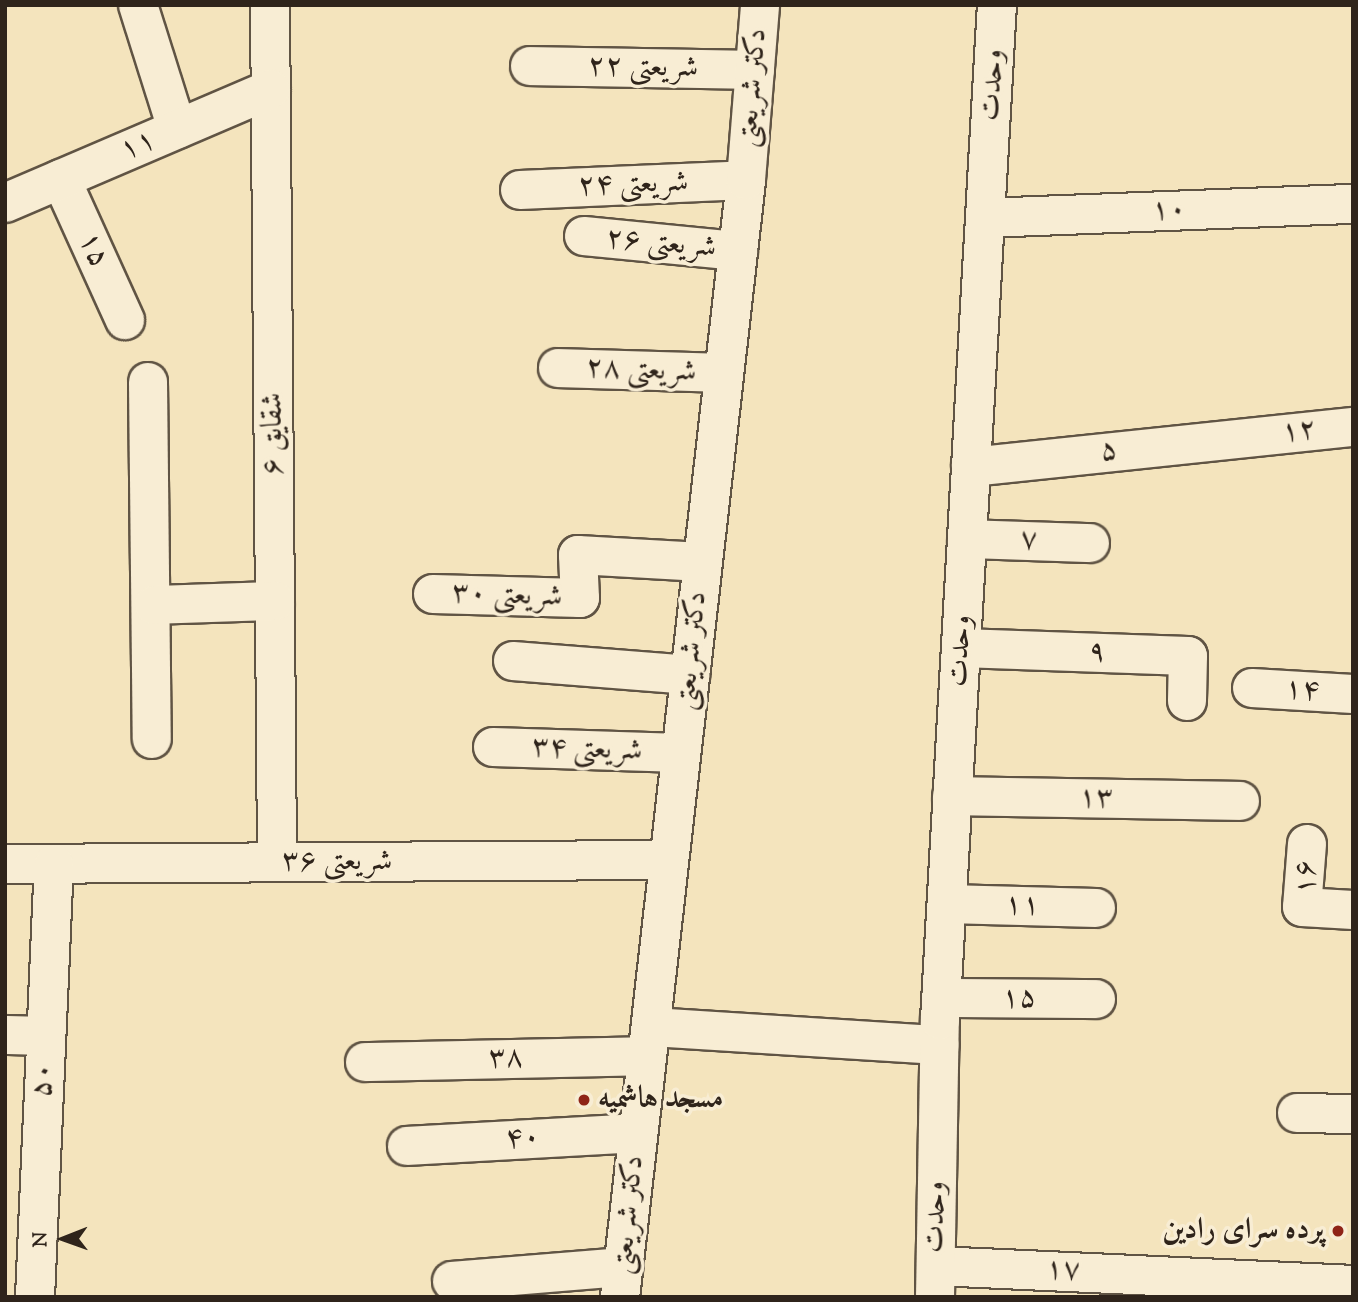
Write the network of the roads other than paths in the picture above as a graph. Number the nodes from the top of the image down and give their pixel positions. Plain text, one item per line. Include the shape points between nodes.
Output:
1 (138, 5) edge
2 (270, 5) edge
3 (760, 5) edge
4 (997, 5) edge
5 (530, 66) dead end
6 (755, 70) junction
7 (271, 89) junction
8 (177, 129) junction
9 (61, 179) junction
10 (746, 180) junction
11 (520, 190) dead end
12 (5, 203) edge
13 (1353, 204) edge
14 (985, 218) junction
15 (584, 236) dead end
16 (738, 251) junction
17 (125, 320) dead end
18 (558, 368) dead end
19 (724, 373) junction
20 (148, 382) dead end
21 (1353, 427) edge
22 (1246, 437) joint
23 (971, 467) junction
24 (967, 538) junction
25 (1090, 543) dead end
26 (702, 562) junction
27 (433, 594) dead end
28 (275, 601) junction
29 (154, 605) junction
30 (961, 648) junction
31 (513, 661) dead end
32 (690, 675) junction
33 (1252, 688) dead end
34 (1353, 694) edge
35 (1187, 701) dead end
36 (152, 739) dead end
37 (494, 747) dead end
38 (681, 752) junction
39 (953, 796) junction
40 (1240, 802) dead end
41 (1307, 844) dead end
42 (669, 860) junction
43 (277, 862) junction
44 (5, 863) edge
45 (54, 864) junction
46 (947, 904) junction
47 (1097, 908) dead end
48 (1353, 910) edge
49 (941, 998) junction
50 (1096, 999) dead end
51 (5, 1035) edge
52 (46, 1036) junction
53 (649, 1041) junction
54 (939, 1045) junction
55 (365, 1062) dead end
56 (1297, 1113) dead end
57 (1353, 1114) edge
58 (638, 1133) junction
59 (407, 1146) dead end
60 (452, 1281) dead end
61 (935, 1281) edge
62 (622, 1282) edge
63 (1353, 1284) edge
64 (35, 1297) edge

1 - 8 street
2 - 7 street, شقایق ۶
3 - 6 street, دکتر شریعتی
4 - 14 street, وحدت
5 - 6 street, شریعتی ۲۲
6 - 10 street, دکتر شریعتی
7 - 8 street, ۱۱
7 - 28 street, شقایق ۶
8 - 9 street, ۱۱
9 - 12 street, ۱۱
9 - 17 street, ۱۵
10 - 11 street, شریعتی ۲۴
10 - 16 street, دکتر شریعتی
13 - 14 street, ۱۰
14 - 23 street, وحدت
15 - 16 street, شریعتی ۲۶
16 - 19 street, دکتر شریعتی
18 - 19 street, شریعتی ۲۸
19 - 26 street, دکتر شریعتی
20 - 29 street
21 - 22 street, ۱۲
22 - 23 street, ۵
23 - 24 street, وحدت
24 - 25 street, ۷
24 - 30 street, وحدت
26 - 27 street, شریعتی ۳۰ via 578,555 580,598
26 - 32 street, دکتر شریعتی
28 - 29 street
28 - 43 street, شقایق ۶
29 - 36 street
30 - 35 street, ۹ via 1188,656
30 - 39 street, وحدت
31 - 32 street
32 - 38 street, دکتر شریعتی
33 - 34 street, ۱۴
37 - 38 street, شریعتی ۳۴
38 - 42 street, دکتر شریعتی
39 - 40 street, ۱۳
39 - 46 street, وحدت
41 - 48 street, ۱۶ via 1302,907
42 - 43 street, شریعتی ۳۶
42 - 53 street, دکتر شریعتی
43 - 45 street, شریعتی ۳۶
44 - 45 street, شریعتی ۳۶
45 - 52 street, ۵۰
46 - 47 street, ۱۱
46 - 49 street, وحدت
49 - 50 street, ۱۵
49 - 54 street, وحدت
51 - 52 street
52 - 64 street, ۵۰
53 - 54 street, ۳۸
53 - 55 street, ۳۸
53 - 58 street, دکتر شریعتی
54 - 61 street, وحدت
56 - 57 street
58 - 59 street, ۴۰
58 - 62 street, دکتر شریعتی
60 - 62 street
61 - 63 street, ۱۷ via 1191,1277

